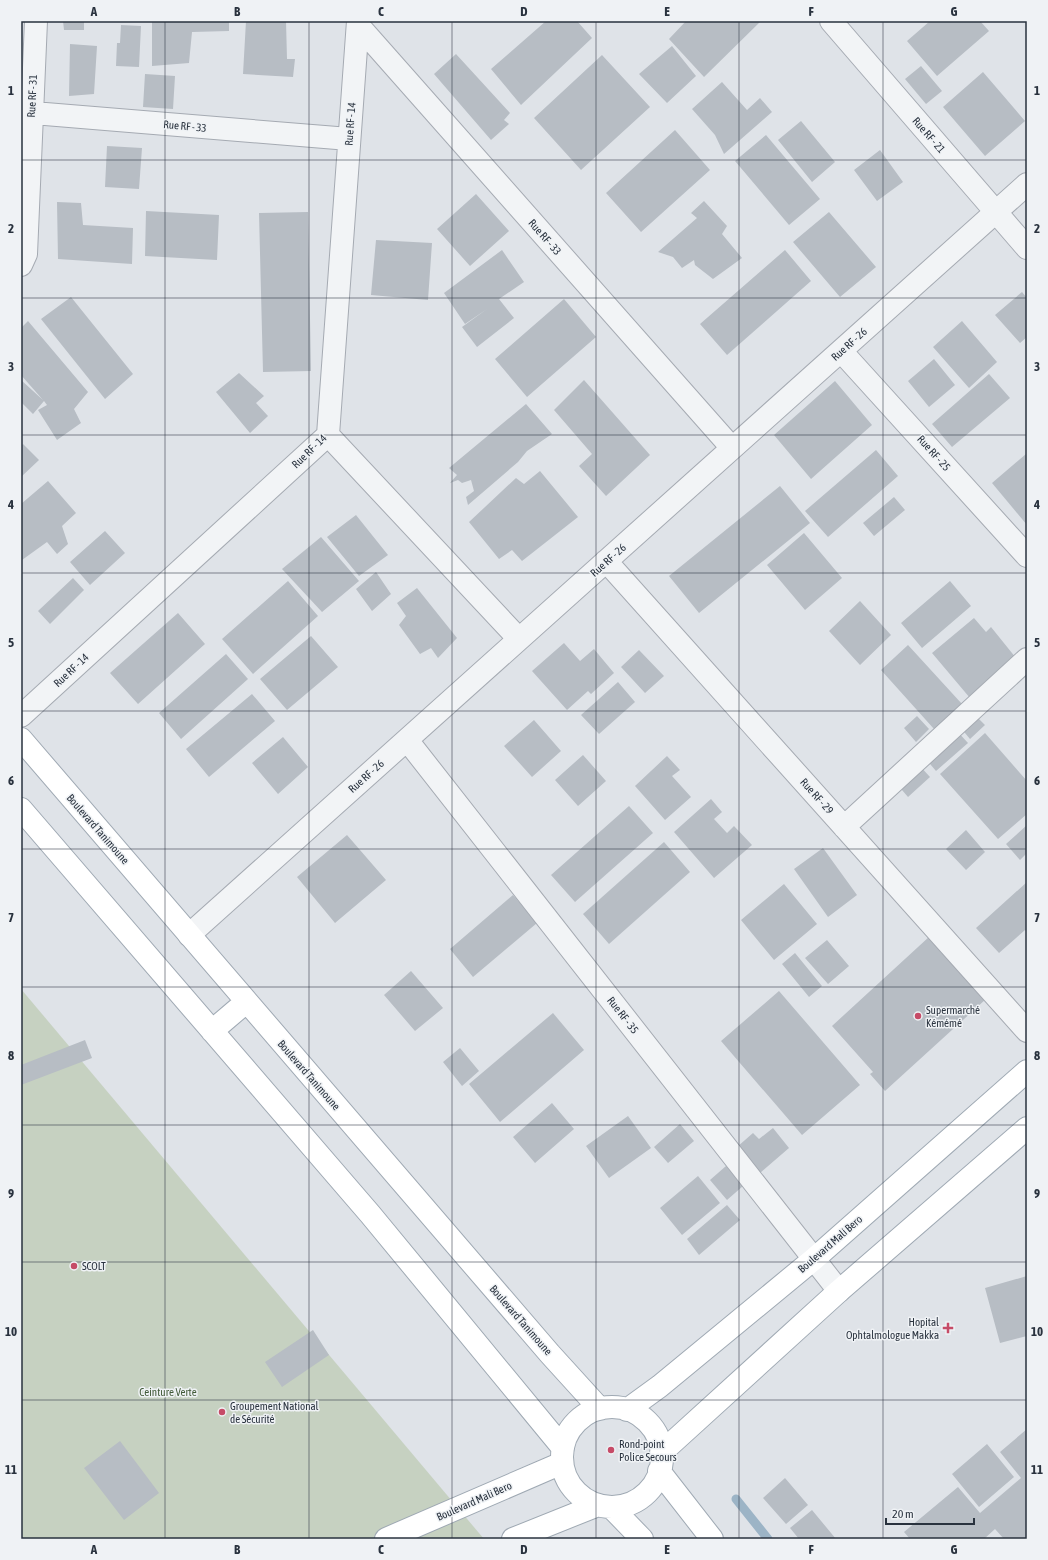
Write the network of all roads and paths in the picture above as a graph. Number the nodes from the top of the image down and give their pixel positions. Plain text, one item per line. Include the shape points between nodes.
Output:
1 (36, 21) edge
2 (832, 21) edge
3 (358, 23) edge
4 (26, 113) edge
5 (349, 140) junction
6 (1027, 184) edge
7 (995, 213) junction
8 (1027, 248) edge
9 (21, 265) edge
10 (842, 351) junction
11 (328, 434) junction
12 (732, 448) junction
13 (1027, 556) edge
14 (606, 561) junction
15 (519, 639) junction
16 (1027, 659) edge
17 (21, 716) edge
18 (21, 739) edge
19 (406, 740) junction
20 (21, 809) edge
21 (844, 827) junction
22 (189, 935) junction
23 (246, 1002) junction
24 (212, 1031) junction
25 (1027, 1031) edge
26 (1027, 1071) edge
27 (1027, 1128) edge
28 (814, 1259) junction
29 (838, 1292) junction
30 (600, 1409) junction
31 (627, 1410) junction
32 (563, 1455) junction
33 (660, 1462) junction
34 (604, 1506) junction
35 (386, 1539) edge
36 (513, 1539) edge
37 (642, 1539) edge
38 (712, 1539) edge

1 - 4 street, Rue RF - 31
2 - 7 street, Rue RF - 21
3 - 5 street, Rue RF - 14
3 - 12 street, Rue RF - 33
4 - 5 street, Rue RF - 33
4 - 9 street, Rue RF - 31 via 26,254
5 - 11 street, Rue RF - 14
6 - 7 street, Rue RF - 26
7 - 8 street, Rue RF - 21
7 - 10 street, Rue RF - 26
10 - 12 street, Rue RF - 26
10 - 13 street, Rue RF - 25
11 - 15 street
11 - 17 street, Rue RF - 14
12 - 14 street, Rue RF - 26
14 - 15 street, Rue RF - 26
14 - 21 street, Rue RF - 29
15 - 19 street, Rue RF - 26
16 - 21 street
18 - 22 main road, Boulevard Tanimoune
19 - 22 street, Rue RF - 26
19 - 28 street, Rue RF - 35
20 - 24 main road
21 - 25 street, Rue RF - 29
22 - 23 main road, Boulevard Tanimoune
23 - 24 main road
23 - 30 main road, Boulevard Tanimoune
24 - 32 main road via 370,1214
26 - 28 main road, Boulevard Mali Bero
27 - 29 main road
28 - 29 street, Rue RF - 35
28 - 31 main road, Boulevard Mali Bero via 660,1386
29 - 33 main road
30 - 31 main road via 611,1407
30 - 32 main road via 591,1412 570,1430
31 - 33 main road via 651,1426 660,1444
32 - 34 main road via 566,1477 574,1489 585,1499
32 - 35 main road, Boulevard Mali Bero
33 - 34 main road via 654,1483 641,1497 617,1507
33 - 38 main road
34 - 36 main road
34 - 37 main road

